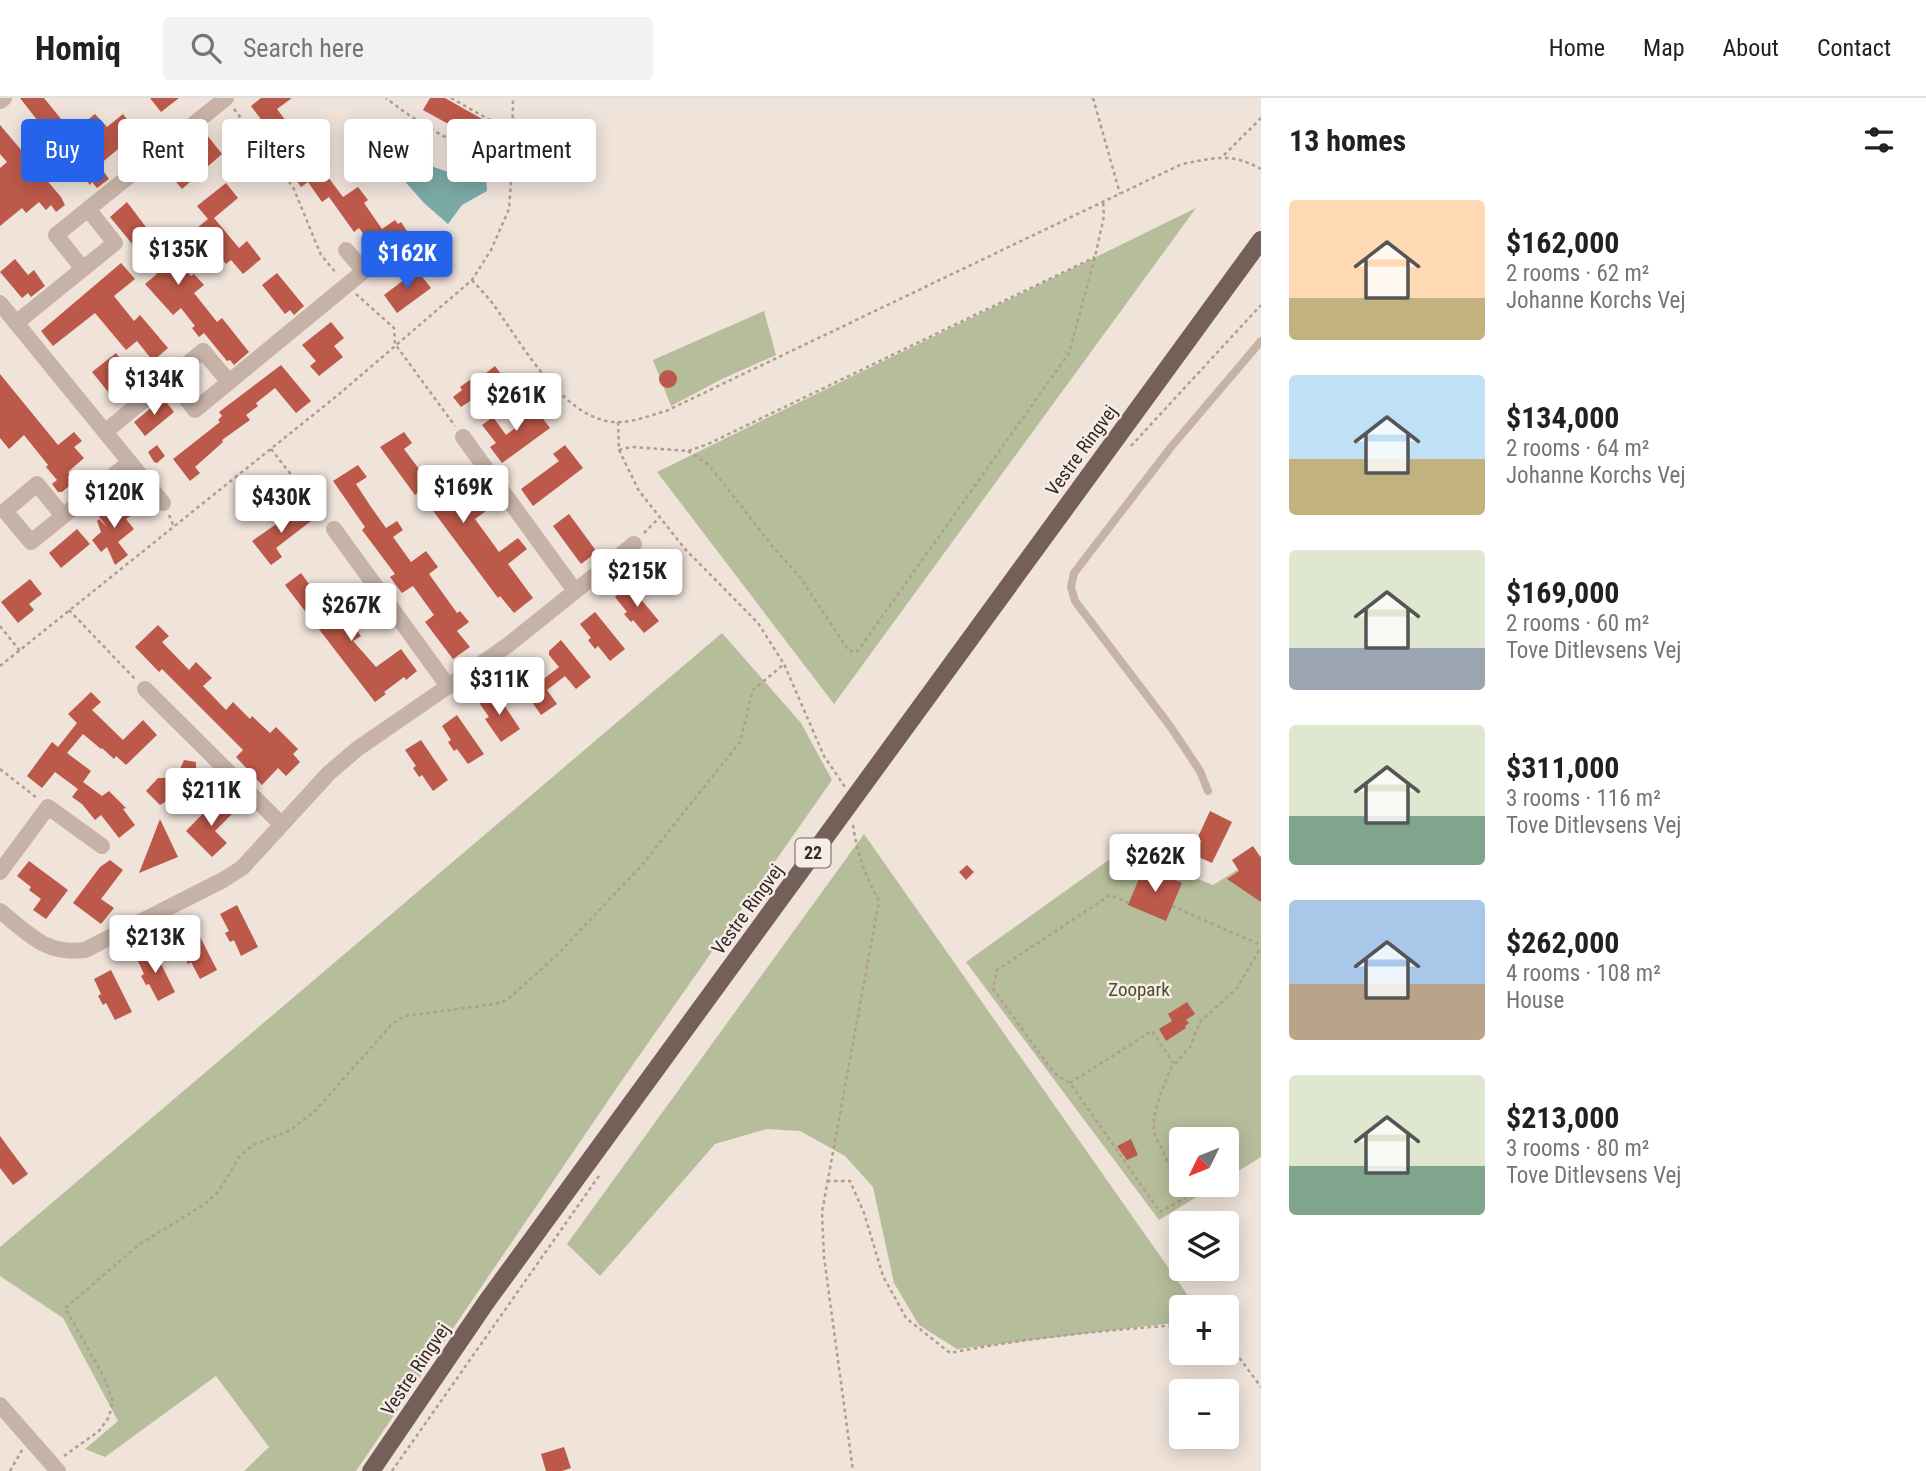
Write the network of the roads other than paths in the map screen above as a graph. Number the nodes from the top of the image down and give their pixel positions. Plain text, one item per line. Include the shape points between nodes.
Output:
1 (224, 99) edge
2 (88, 209) junction
3 (1261, 240) edge
4 (346, 250) dead end
5 (83, 269) junction
6 (0, 303) edge
7 (16, 323) junction
8 (1261, 341) edge
9 (170, 378) junction
10 (229, 382) junction
11 (105, 432) junction
12 (463, 437) road end
13 (130, 462) junction
14 (163, 503) dead end
15 (63, 516) dead end
16 (334, 529) road end
17 (634, 544) road end
18 (575, 591) junction
19 (448, 686) junction
20 (145, 690) road end
21 (1208, 790) dead end
22 (281, 824) junction
23 (102, 846) dead end
24 (0, 872) edge
25 (0, 911) edge
26 (0, 1405) edge
27 (55, 1468) edge
28 (372, 1471) edge

1 - 2 street
2 - 5 street via 115,243
2 - 5 street via 56,235
3 - 28 main road, Vestre Ringvej / 22 via 488,1301
4 - 10 street via 364,271
5 - 7 street
6 - 7 street
7 - 11 street
8 - 21 lane via 1163,457 1074,573 1071,587 1075,601 1170,726
9 - 10 street via 203,351
9 - 10 street via 195,410
9 - 11 street
11 - 13 street
12 - 18 street
13 - 14 street
13 - 15 street
16 - 19 street
17 - 18 street
18 - 19 street
19 - 22 street via 357,749
20 - 22 street
22 - 25 street via 242,868 85,950 55,950
23 - 24 street via 48,807
26 - 27 street

